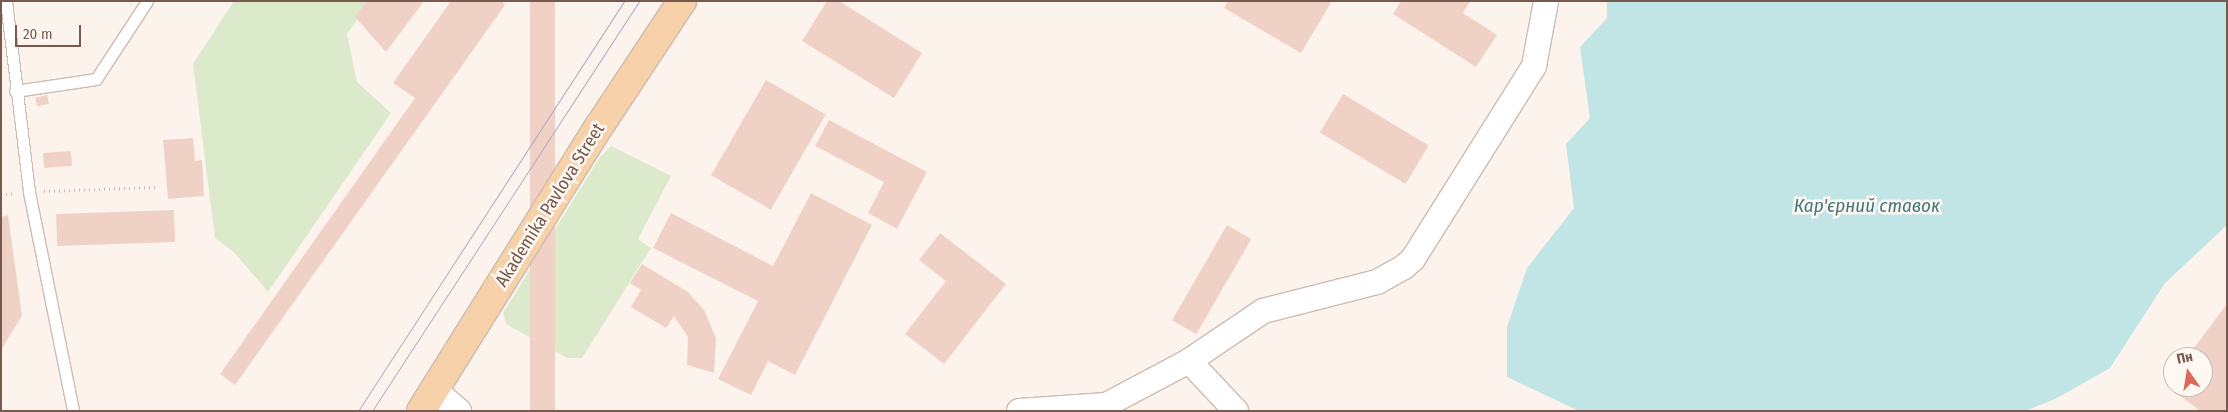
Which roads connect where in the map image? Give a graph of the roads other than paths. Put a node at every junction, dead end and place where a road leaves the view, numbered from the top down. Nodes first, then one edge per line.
1 (6, 1) edge
2 (146, 1) edge
3 (682, 1) edge
4 (1546, 1) edge
5 (7, 75) edge
6 (15, 90) junction
7 (1189, 361) junction
8 (428, 400) edge
9 (73, 411) edge
10 (459, 411) edge
11 (1019, 411) edge
12 (1236, 411) edge

1 - 5 lane
2 - 6 lane
3 - 8 main road, Akademika Pavlova Street
4 - 7 street
5 - 6 lane
6 - 9 lane
7 - 11 street
7 - 12 street
8 - 10 street

